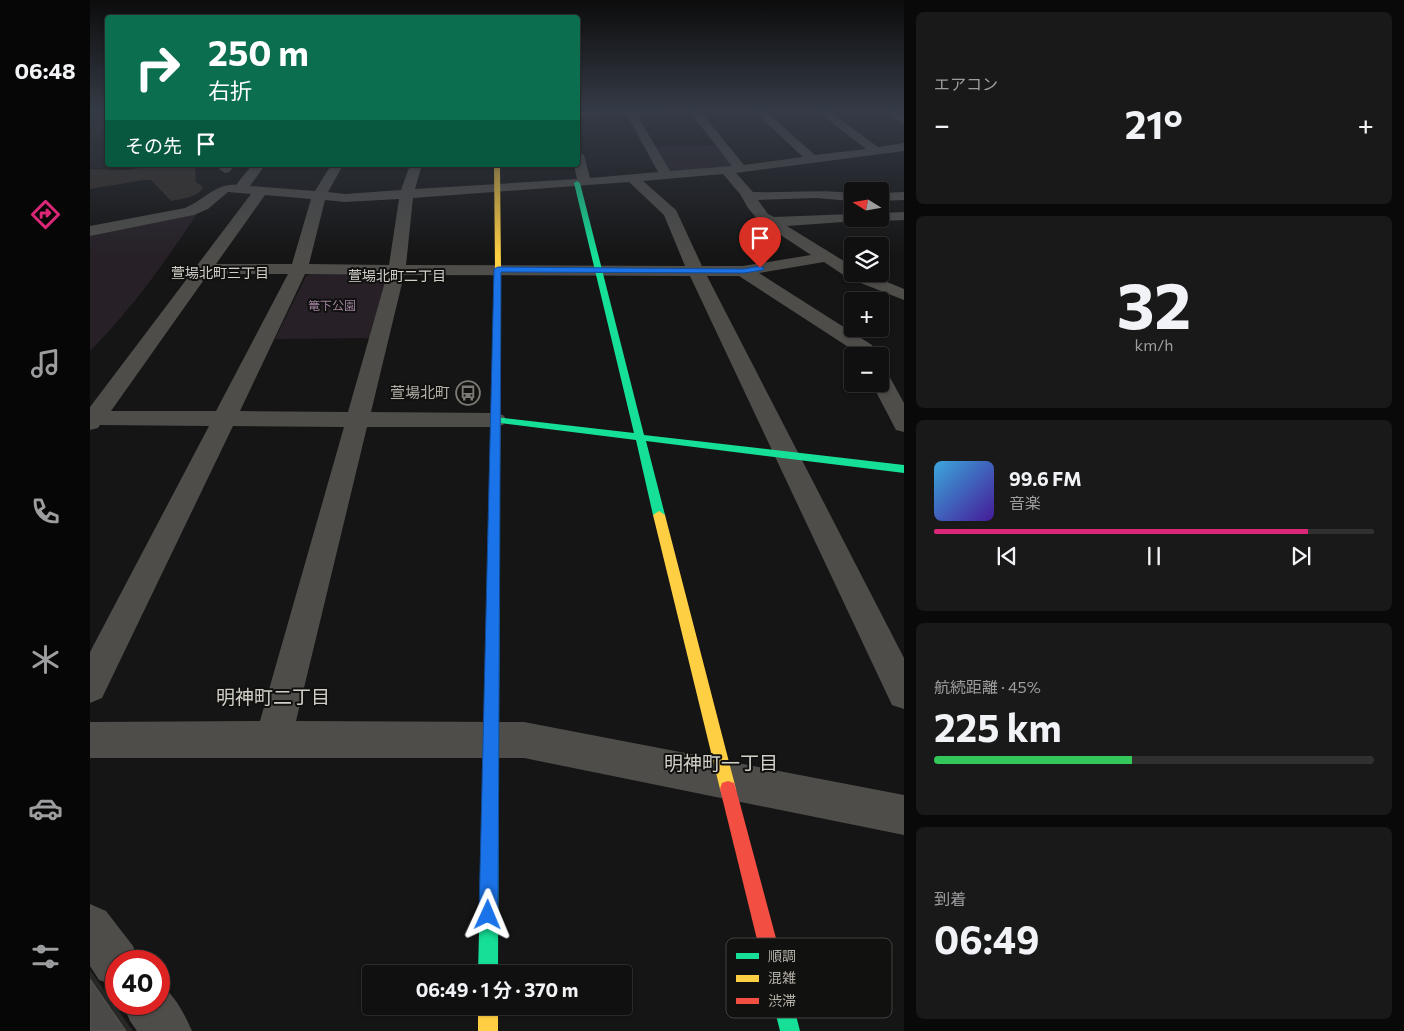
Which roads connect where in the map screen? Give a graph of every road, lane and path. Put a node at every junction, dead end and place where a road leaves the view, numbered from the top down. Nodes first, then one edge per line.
1 (657, 159) edge
2 (733, 159) edge
3 (804, 159) edge
4 (792, 161) junction
5 (257, 167) edge
6 (336, 167) edge
7 (415, 167) edge
8 (497, 167) edge
9 (579, 167) edge
10 (741, 169) junction
11 (726, 170) junction
12 (666, 175) junction
13 (632, 178) junction
14 (581, 183) junction
15 (497, 188) junction
16 (240, 189) junction
17 (260, 192) junction
18 (407, 194) junction
19 (816, 194) junction
20 (319, 196) junction
21 (749, 196) junction
22 (844, 196) edge
23 (889, 196) edge
24 (904, 196) edge
25 (904, 216) edge
26 (889, 217) edge
27 (844, 218) edge
28 (770, 222) junction
29 (90, 231) edge
30 (826, 257) junction
31 (844, 267) edge
32 (204, 269) junction
33 (397, 269) junction
34 (498, 269) junction
35 (299, 270) junction
36 (599, 271) junction
37 (696, 271) junction
38 (744, 271) junction
39 (874, 282) edge
40 (904, 295) edge
41 (862, 347) edge
42 (889, 391) edge
43 (898, 404) edge
44 (225, 419) junction
45 (358, 420) junction
46 (496, 420) junction
47 (92, 421) edge
48 (904, 425) edge
49 (639, 437) junction
50 (786, 455) junction
51 (904, 469) edge
52 (90, 687) edge
53 (904, 693) edge
54 (490, 738) junction
55 (90, 740) edge
56 (273, 740) junction
57 (725, 779) junction
58 (904, 815) edge
59 (90, 928) edge
60 (766, 938) edge
61 (106, 950) edge
62 (488, 965) edge
63 (155, 1015) edge
64 (488, 1015) edge
65 (787, 1018) edge
66 (167, 1031) edge
67 (488, 1031) edge
68 (790, 1031) edge

1 - 12 street
2 - 10 street
3 - 4 street
4 - 10 street
4 - 19 street
5 - 16 street
6 - 20 street
7 - 18 street
8 - 15 street
9 - 14 street
10 - 11 street
11 - 12 street
11 - 21 street
12 - 13 street
13 - 14 street
13 - 37 street
14 - 15 street
14 - 36 street
15 - 18 street
15 - 34 street
16 - 17 street
16 - 29 street
17 - 20 street
17 - 32 street
18 - 20 street
18 - 33 street
19 - 21 street
19 - 22 street
20 - 35 street
21 - 28 street
23 - 24 street
25 - 26 street
27 - 28 street
28 - 30 street
30 - 31 street
30 - 38 street
32 - 35 street
32 - 47 street
33 - 34 street
33 - 35 street
33 - 45 street
34 - 36 street
34 - 46 street
35 - 44 street
36 - 37 street
36 - 49 street
37 - 38 street
37 - 50 street
38 - 41 street
39 - 40 street
42 - 43 street
43 - 48 street
44 - 45 street
44 - 47 street
44 - 52 street
45 - 46 street
45 - 56 street
46 - 49 street
46 - 54 street
49 - 50 street
49 - 57 street
50 - 51 street
50 - 53 street
54 - 56 street
54 - 57 street
54 - 62 street
55 - 56 street
57 - 58 street
57 - 60 street
59 - 61 street
63 - 66 street
64 - 67 street
65 - 68 street

